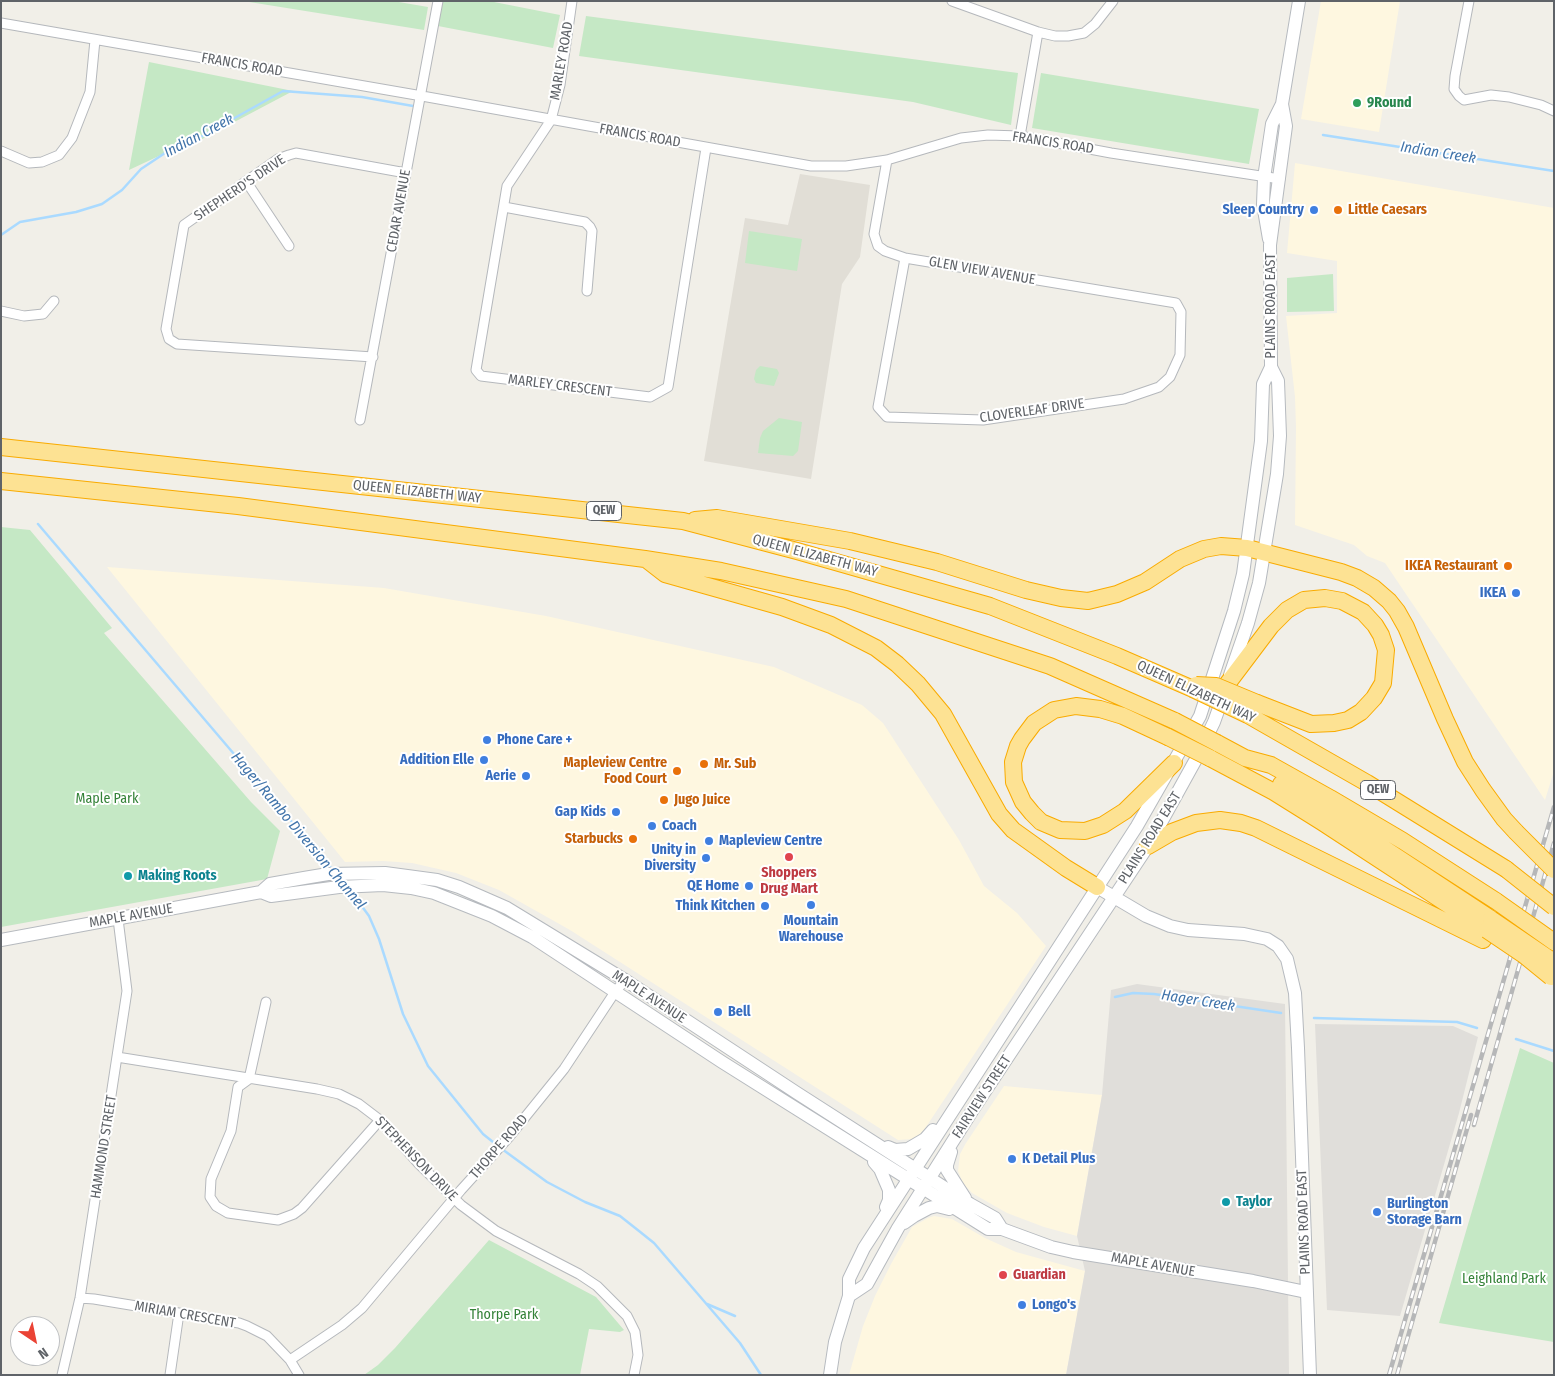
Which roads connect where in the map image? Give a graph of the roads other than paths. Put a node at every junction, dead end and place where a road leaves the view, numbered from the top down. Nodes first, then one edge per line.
1 (438, 1) edge
2 (572, 1) edge
3 (952, 1) edge
4 (1113, 1) edge
5 (1299, 1) edge
6 (1468, 1) edge
7 (1, 23) edge
8 (1038, 32) junction
9 (95, 40) junction
10 (422, 96) junction
11 (1282, 104) junction
12 (1554, 112) edge
13 (551, 120) junction
14 (1020, 136) junction
15 (706, 148) junction
16 (1, 152) edge
17 (887, 160) junction
18 (406, 173) junction
19 (1264, 178) junction
20 (1280, 179) junction
21 (246, 181) junction
22 (504, 207) junction
23 (1270, 245) junction
24 (289, 246) dead end
25 (905, 258) junction
26 (587, 291) dead end
27 (54, 301) dead end
28 (1176, 303) joint
29 (1, 311) edge
30 (373, 357) junction
31 (1271, 367) junction
32 (360, 420) dead end
33 (1, 447) edge
34 (1, 481) edge
35 (683, 521) junction
36 (1255, 550) junction
37 (646, 559) junction
38 (1228, 683) junction
39 (1252, 709) junction
40 (1214, 750) junction
41 (1245, 758) junction
42 (1174, 764) junction
43 (1148, 846) junction
44 (1506, 869) junction
45 (1554, 870) edge
46 (1097, 887) junction
47 (261, 892) junction
48 (1113, 896) junction
49 (1554, 896) edge
50 (1554, 907) edge
51 (118, 919) junction
52 (1487, 930) junction
53 (1, 940) edge
54 (1554, 942) edge
55 (1553, 973) edge
56 (625, 980) junction
57 (615, 992) junction
58 (266, 1002) dead end
59 (118, 1057) junction
60 (248, 1079) junction
61 (966, 1090) junction
62 (380, 1120) junction
63 (963, 1126) junction
64 (875, 1142) junction
65 (868, 1154) junction
66 (915, 1168) junction
67 (930, 1178) junction
68 (907, 1180) junction
69 (922, 1189) junction
70 (454, 1198) junction
71 (966, 1209) junction
72 (882, 1219) junction
73 (898, 1228) junction
74 (1306, 1292) junction
75 (849, 1296) junction
76 (80, 1298) junction
77 (179, 1314) junction
78 (290, 1360) junction
79 (62, 1375) edge
80 (170, 1375) edge
81 (299, 1375) edge
82 (634, 1375) edge
83 (830, 1375) edge
84 (1310, 1375) edge

1 - 10 street, CEDAR AVENUE
2 - 13 street, MARLEY ROAD
3 - 8 street
4 - 8 street
5 - 11 main road, PLAINS ROAD EAST
6 - 12 street
7 - 9 street, FRANCIS ROAD
8 - 14 street
9 - 10 street, FRANCIS ROAD
9 - 16 street
10 - 13 street, FRANCIS ROAD
10 - 18 street, CEDAR AVENUE
11 - 19 main road, PLAINS ROAD EAST
11 - 20 main road, PLAINS ROAD EAST
13 - 15 street, FRANCIS ROAD
13 - 22 street, MARLEY CRESCENT
14 - 17 street, FRANCIS ROAD
14 - 19 street, FRANCIS ROAD
15 - 17 street, FRANCIS ROAD
15 - 22 street, MARLEY CRESCENT
17 - 25 street, GLEN VIEW AVENUE
18 - 21 street, SHEPHERD'S DRIVE
18 - 30 street, CEDAR AVENUE
19 - 20 street, FRANCIS ROAD
19 - 23 main road, PLAINS ROAD EAST
20 - 23 main road, PLAINS ROAD EAST
21 - 24 street
21 - 30 street, SHEPHERD'S DRIVE
22 - 26 street
23 - 31 main road, PLAINS ROAD EAST
25 - 28 street, GLEN VIEW AVENUE
25 - 28 street, CLOVERLEAF DRIVE
27 - 29 street
30 - 32 street, CEDAR AVENUE
31 - 36 main road, PLAINS ROAD EAST
31 - 36 main road, PLAINS ROAD EAST
33 - 35 highway, QUEEN ELIZABETH WAY / QEW
34 - 37 highway, QEW
35 - 36 highway
35 - 39 highway, QUEEN ELIZABETH WAY / QEW, bridge
36 - 38 main road, PLAINS ROAD EAST
36 - 42 main road, PLAINS ROAD EAST
36 - 45 highway, bridge
37 - 40 highway, QEW, bridge
37 - 46 highway
38 - 39 highway
38 - 43 main road, PLAINS ROAD EAST
39 - 44 highway, QUEEN ELIZABETH WAY / QEW
40 - 41 highway, QEW
40 - 42 highway, bridge
40 - 52 highway
41 - 52 highway
41 - 54 highway, QEW, bridge
42 - 46 main road, PLAINS ROAD EAST
43 - 48 main road, PLAINS ROAD EAST
43 - 52 highway
44 - 49 highway, bridge
44 - 50 highway, QUEEN ELIZABETH WAY / QEW, bridge
46 - 48 main road
46 - 61 main road, FAIRVIEW STREET
47 - 51 main road, MAPLE AVENUE
47 - 56 main road, MAPLE AVENUE
47 - 57 main road, MAPLE AVENUE
48 - 63 main road, FAIRVIEW STREET
48 - 74 main road, PLAINS ROAD EAST
51 - 53 main road, MAPLE AVENUE
51 - 59 street, HAMMOND STREET
52 - 55 highway, bridge
52 - 55 highway, bridge
56 - 57 street, THORPE ROAD
56 - 64 main road, MAPLE AVENUE
57 - 65 main road, MAPLE AVENUE
57 - 70 street, THORPE ROAD
58 - 60 street
59 - 60 street, STEPHENSON DRIVE
59 - 76 street, HAMMOND STREET
60 - 62 street, STEPHENSON DRIVE
60 - 62 street
61 - 64 main road
61 - 66 main road, FAIRVIEW STREET
62 - 70 street, STEPHENSON DRIVE
63 - 67 main road, FAIRVIEW STREET
63 - 71 main road
64 - 66 main road, MAPLE AVENUE
65 - 68 main road, MAPLE AVENUE
65 - 72 main road
66 - 67 main road, MAPLE AVENUE
66 - 68 main road, FAIRVIEW STREET
67 - 69 main road, FAIRVIEW STREET
67 - 71 main road, MAPLE AVENUE
68 - 69 main road, MAPLE AVENUE
68 - 72 main road, FAIRVIEW STREET
69 - 71 main road, MAPLE AVENUE
69 - 73 main road, FAIRVIEW STREET
70 - 78 street, THORPE ROAD
70 - 82 street, STEPHENSON DRIVE
71 - 73 main road
71 - 74 main road, MAPLE AVENUE
72 - 75 main road, FAIRVIEW STREET
73 - 75 main road, FAIRVIEW STREET
74 - 84 main road, PLAINS ROAD EAST
75 - 83 main road, FAIRVIEW STREET
76 - 77 street, MIRIAM CRESCENT
76 - 79 street, HAMMOND STREET
77 - 78 street, MIRIAM CRESCENT
77 - 80 street
78 - 81 street, MIRIAM CRESCENT

